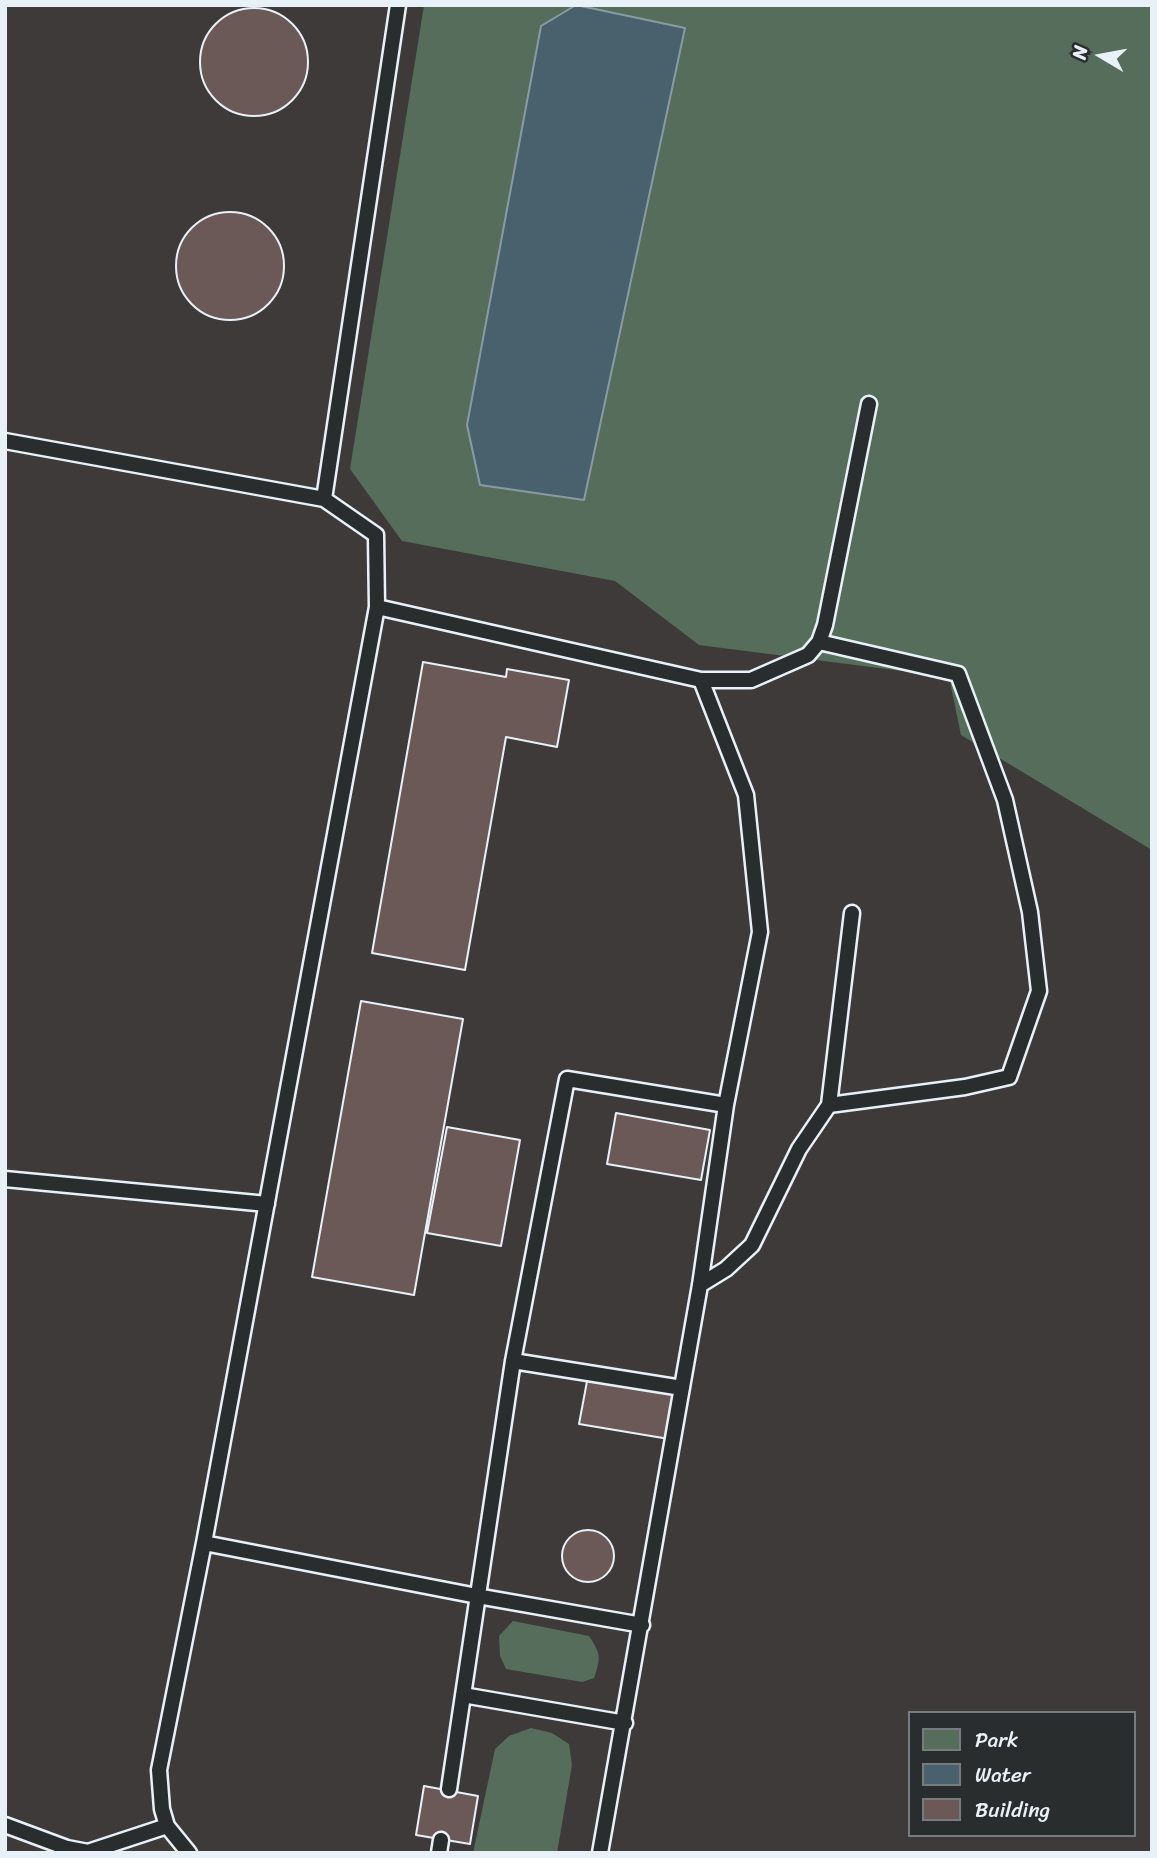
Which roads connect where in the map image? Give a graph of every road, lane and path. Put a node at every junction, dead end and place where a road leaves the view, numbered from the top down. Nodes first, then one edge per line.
1 (398, 5) edge
2 (869, 404) dead end
3 (5, 442) edge
4 (324, 499) junction
5 (377, 607) junction
6 (819, 642) junction
7 (701, 680) junction
8 (852, 914) dead end
9 (726, 1105) junction
10 (829, 1105) junction
11 (5, 1180) edge
12 (267, 1204) junction
13 (700, 1285) junction
14 (513, 1361) junction
15 (682, 1388) junction
16 (204, 1543) junction
17 (477, 1596) junction
18 (642, 1625) junction
19 (463, 1695) junction
20 (625, 1723) junction
21 (449, 1789) dead end
22 (5, 1825) edge
23 (167, 1826) junction
24 (189, 1853) edge
25 (600, 1853) edge

1 - 4 lane
2 - 6 lane
3 - 4 lane
4 - 5 lane
5 - 7 lane
5 - 12 lane
6 - 7 lane
6 - 10 lane
7 - 9 lane
8 - 10 lane
9 - 13 lane
9 - 14 lane
10 - 13 lane
11 - 12 lane
12 - 16 lane
13 - 15 lane
14 - 15 lane
14 - 17 lane
15 - 18 lane
16 - 17 lane
16 - 23 lane
17 - 18 lane
17 - 19 lane
18 - 20 lane
19 - 20 lane
19 - 21 lane
20 - 25 lane
22 - 23 lane
23 - 24 lane

